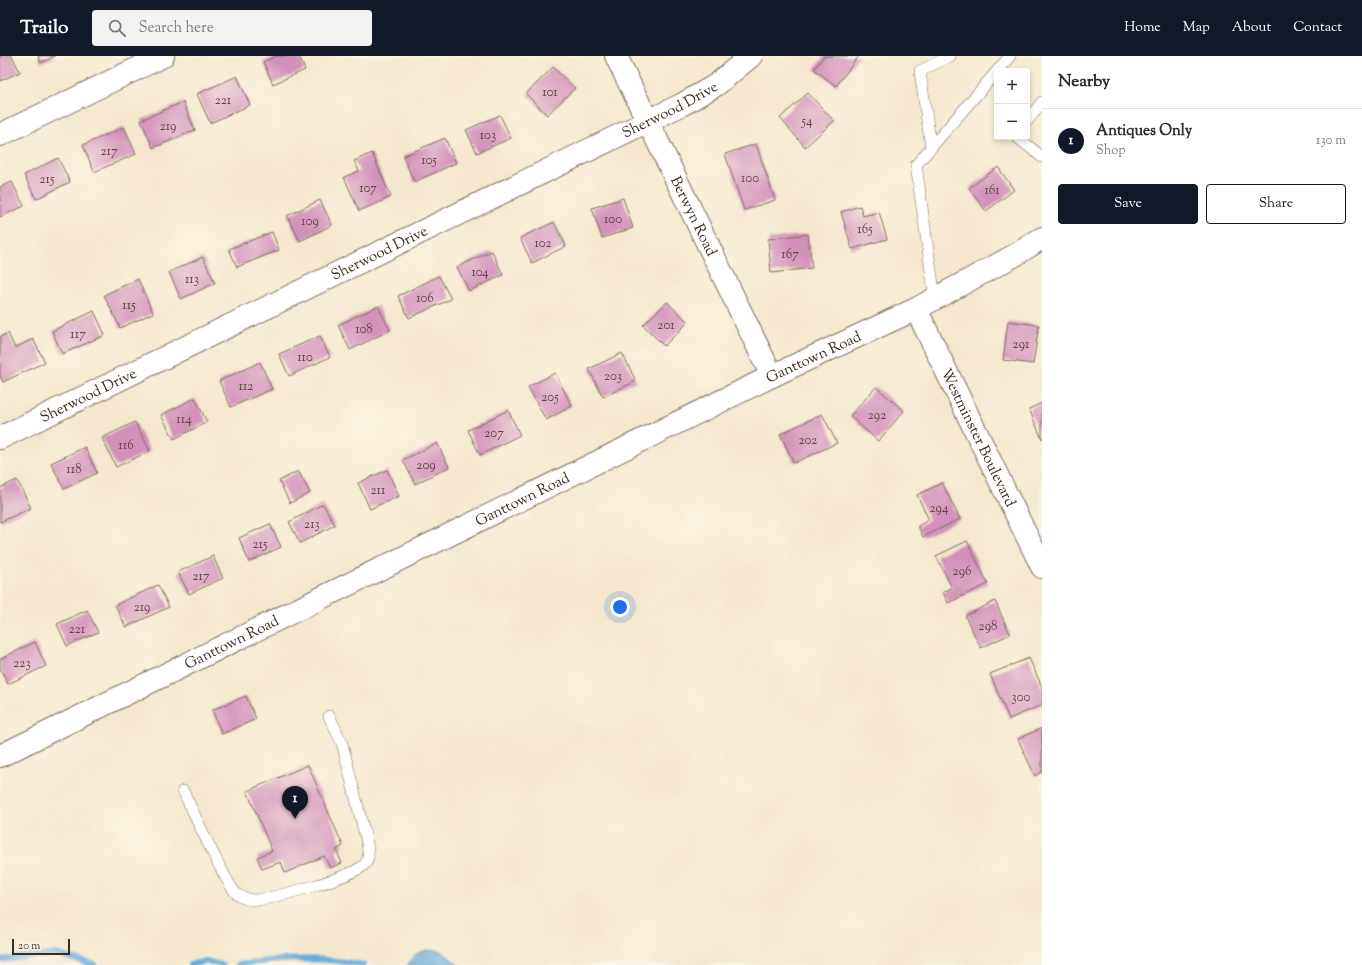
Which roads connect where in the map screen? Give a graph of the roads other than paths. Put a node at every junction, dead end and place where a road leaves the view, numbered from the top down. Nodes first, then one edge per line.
1 (163, 56) edge
2 (616, 56) edge
3 (751, 56) edge
4 (950, 56) edge
5 (1010, 56) edge
6 (1042, 102) edge
7 (1030, 117) edge
8 (647, 123) junction
9 (0, 135) edge
10 (1022, 140) edge
11 (931, 148) junction
12 (1042, 157) edge
13 (1042, 238) edge
14 (925, 304) junction
15 (772, 376) junction
16 (0, 438) edge
17 (1042, 567) edge
18 (329, 716) dead end
19 (0, 756) edge
20 (183, 791) dead end

1 - 9 street
2 - 8 street, Berwyn Road
3 - 8 street, Sherwood Drive
4 - 11 lane
5 - 11 lane
6 - 7 lane
8 - 15 street, Berwyn Road
8 - 16 street, Sherwood Drive
10 - 12 lane
11 - 14 lane
13 - 14 street, Ganttown Road
14 - 15 street, Ganttown Road
14 - 17 street, Westminster Boulevard
15 - 19 street, Ganttown Road
18 - 20 lane

